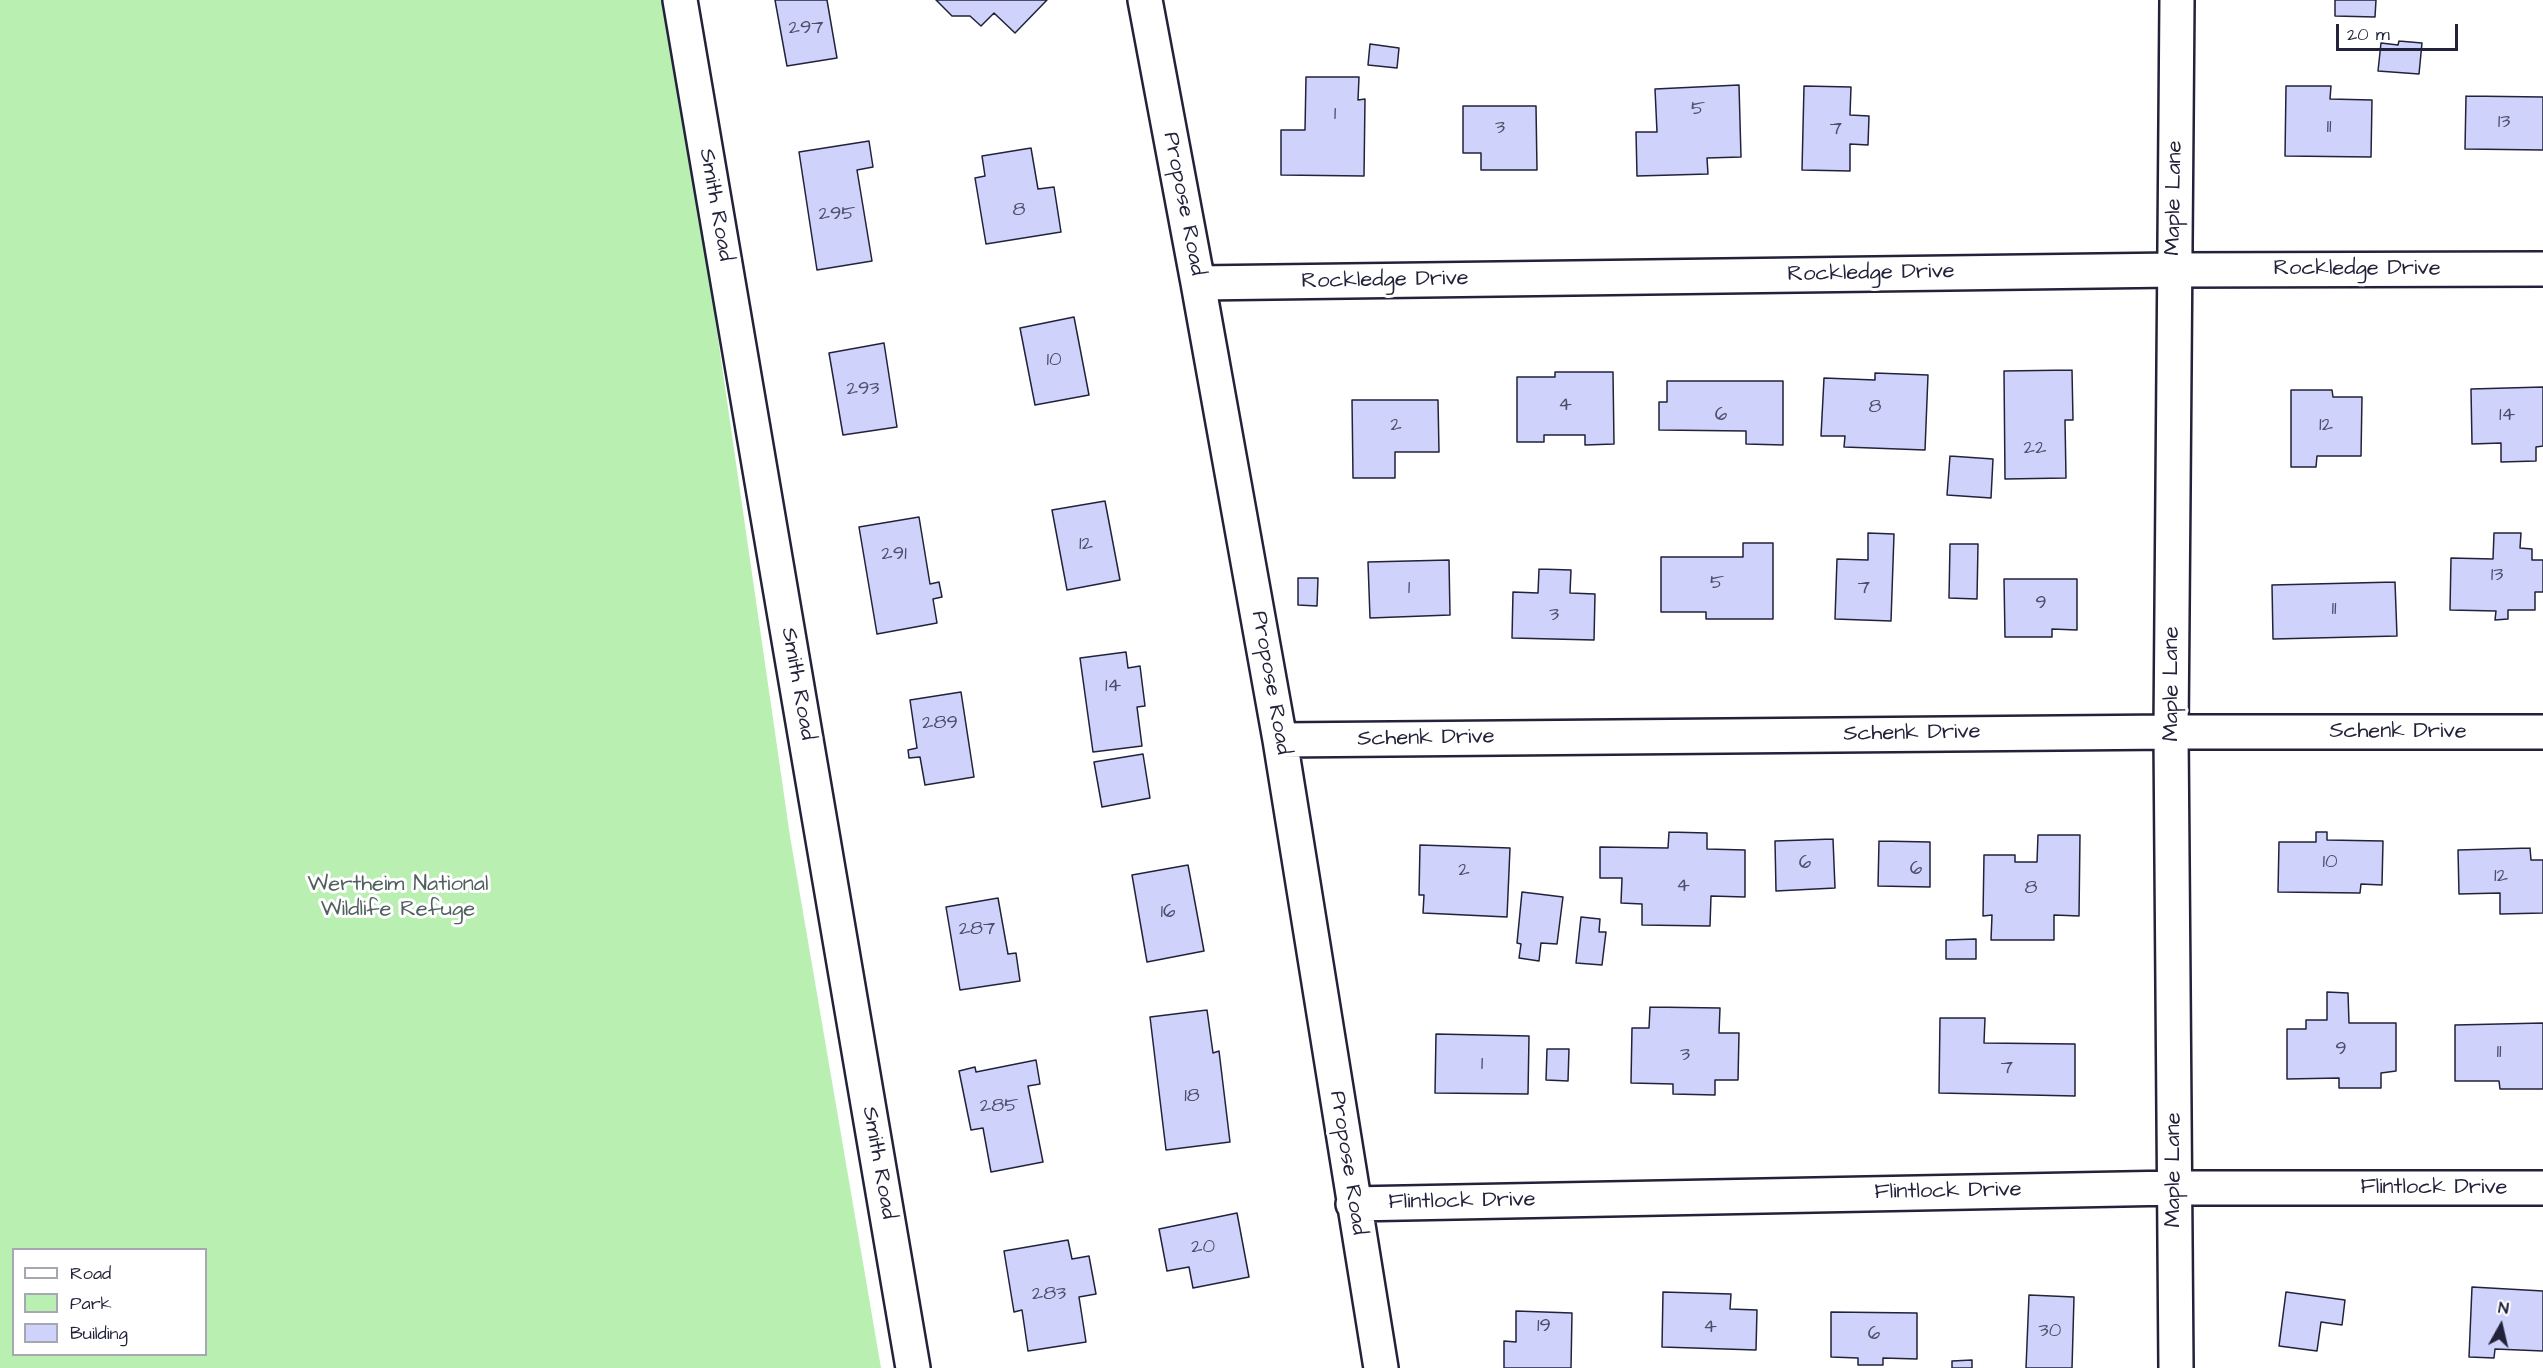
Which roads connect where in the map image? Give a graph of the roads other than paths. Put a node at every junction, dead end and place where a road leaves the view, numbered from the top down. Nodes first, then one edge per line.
1 (680, 0) edge
2 (1144, 0) edge
3 (2177, 0) edge
4 (2543, 269) edge
5 (2174, 270) junction
6 (1198, 283) junction
7 (2171, 732) junction
8 (2543, 732) edge
9 (1280, 740) junction
10 (2174, 1188) junction
11 (2543, 1188) edge
12 (1353, 1204) junction
13 (913, 1368) edge
14 (1381, 1368) edge
15 (2176, 1368) edge

1 - 13 street, Smith Road
2 - 6 street, Propose Road
3 - 5 street, Maple Lane
4 - 5 street, Rockledge Drive
5 - 6 street, Rockledge Drive
5 - 7 street, Maple Lane
6 - 9 street, Propose Road
7 - 8 street, Schenk Drive
7 - 9 street, Schenk Drive
7 - 10 street, Maple Lane
9 - 12 street, Propose Road
10 - 11 street, Flintlock Drive
10 - 12 street, Flintlock Drive
10 - 15 street, Maple Lane
12 - 14 street, Propose Road

